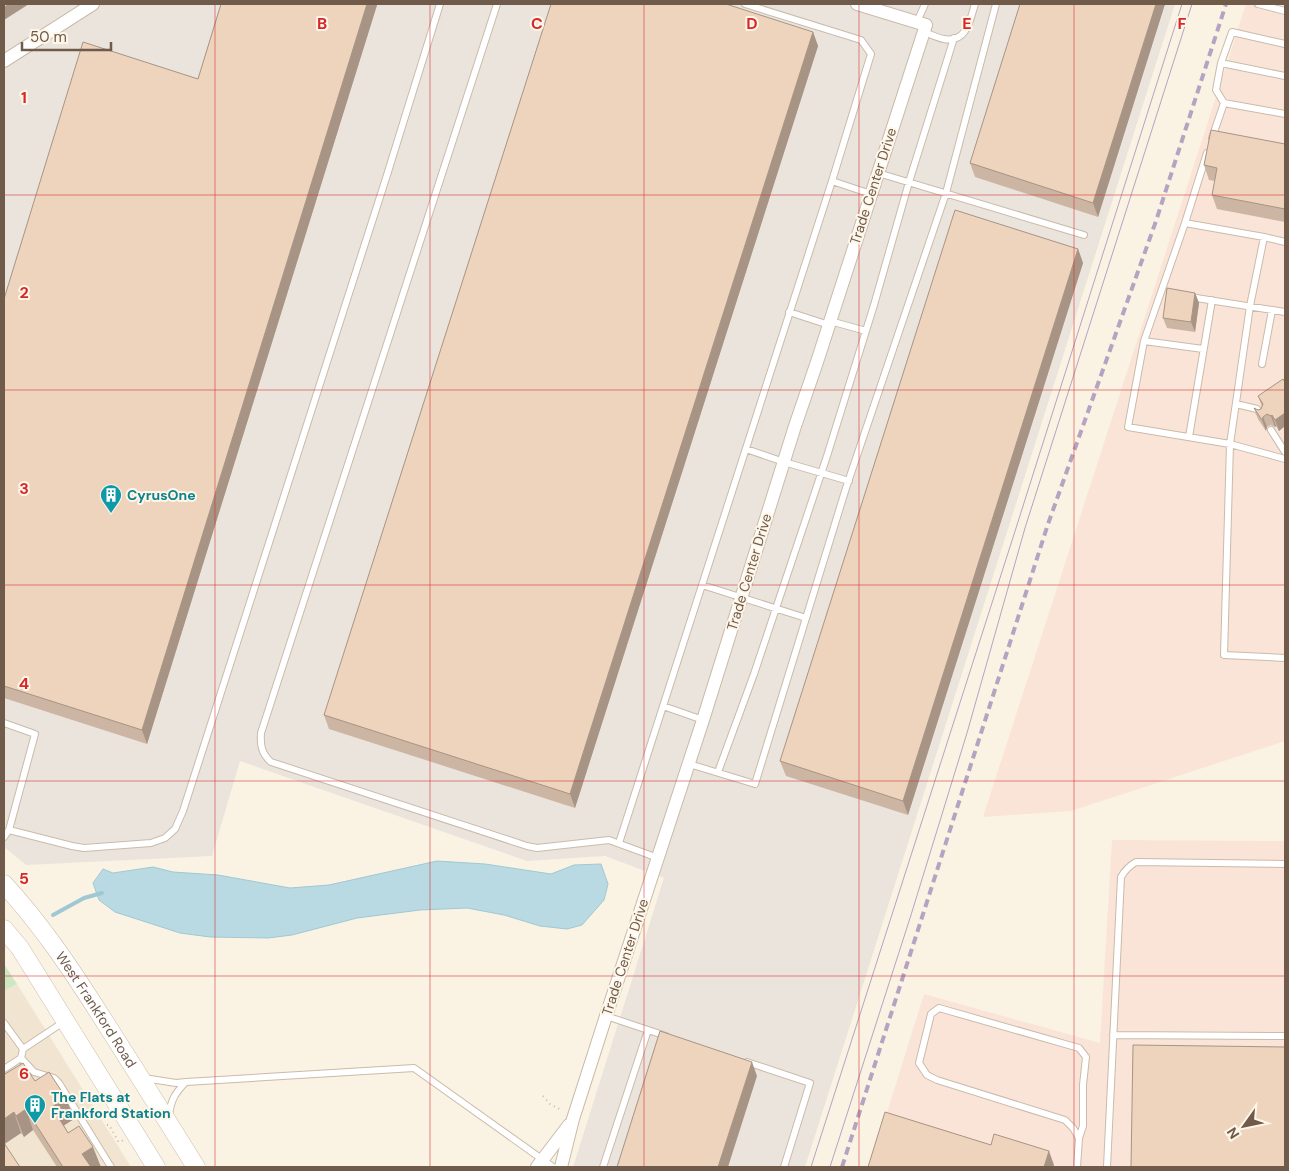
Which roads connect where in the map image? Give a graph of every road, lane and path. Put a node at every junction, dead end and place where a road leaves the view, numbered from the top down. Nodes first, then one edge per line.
1 (93, 4) edge
2 (440, 4) edge
3 (497, 4) edge
4 (745, 4) edge
5 (857, 4) edge
6 (925, 4) edge
7 (976, 4) edge
8 (996, 4) edge
9 (1258, 4) edge
10 (1285, 11) edge
11 (923, 26) junction
12 (954, 38) junction
13 (1285, 44) edge
14 (4, 61) edge
15 (1221, 64) junction
16 (1285, 76) edge
17 (1224, 102) junction
18 (1285, 114) edge
19 (1212, 138) junction
20 (1221, 140) edge
21 (878, 173) junction
22 (832, 181) junction
23 (909, 182) junction
24 (946, 193) junction
25 (871, 194) junction
26 (1185, 223) junction
27 (1084, 234) dead end
28 (1264, 237) junction
29 (1285, 242) edge
30 (1160, 292) junction
31 (1169, 293) edge
32 (1186, 296) edge
33 (1212, 300) junction
34 (1250, 306) junction
35 (1272, 310) junction
36 (790, 312) junction
37 (1285, 312) edge
38 (829, 323) junction
39 (866, 331) junction
40 (1144, 341) junction
41 (1204, 350) junction
42 (1262, 364) dead end
43 (1236, 404) junction
44 (1262, 416) edge
45 (1271, 430) dead end
46 (1189, 437) junction
47 (1230, 444) junction
48 (746, 449) junction
49 (1285, 452) edge
50 (1285, 460) edge
51 (784, 462) junction
52 (822, 472) junction
53 (849, 480) junction
54 (702, 585) junction
55 (742, 598) junction
56 (776, 608) junction
57 (806, 618) junction
58 (1285, 658) edge
59 (663, 706) junction
60 (703, 720) junction
61 (4, 723) edge
62 (689, 764) junction
63 (718, 772) junction
64 (8, 830) junction
65 (4, 837) edge
66 (619, 843) junction
67 (658, 858) junction
68 (1285, 864) edge
69 (4, 884) edge
70 (4, 929) edge
71 (606, 1016) junction
72 (66, 1021) junction
73 (4, 1023) edge
74 (648, 1030) junction
75 (1113, 1035) junction
76 (1285, 1036) edge
77 (675, 1039) edge
78 (23, 1049) junction
79 (21, 1058) junction
80 (738, 1060) edge
81 (4, 1069) edge
82 (140, 1077) junction
83 (186, 1082) junction
84 (542, 1096) dead end
85 (561, 1110) dead end
86 (573, 1119) junction
87 (168, 1121) junction
88 (107, 1125) dead end
89 (1079, 1138) junction
90 (123, 1140) dead end
91 (544, 1165) edge
92 (111, 1167) edge
93 (156, 1167) edge
94 (196, 1167) edge
95 (561, 1167) edge
96 (603, 1167) edge
97 (784, 1167) edge
98 (1077, 1167) edge
99 (1107, 1167) edge

1 - 14 street
2 - 64 lane
3 - 66 lane
4 - 22 lane
5 - 11 street
6 - 11 lane
7 - 12 lane
8 - 24 lane
9 - 10 lane
11 - 12 lane
11 - 21 street, Trade Center Drive
12 - 23 lane
13 - 15 lane
15 - 16 lane
15 - 17 lane
17 - 18 lane
17 - 19 lane
19 - 20 lane
19 - 26 lane
21 - 23 lane
21 - 25 street, Trade Center Drive
22 - 25 lane
22 - 36 lane
23 - 24 lane
23 - 39 lane
24 - 27 lane
24 - 53 lane
25 - 38 street, Trade Center Drive
26 - 28 lane
26 - 30 lane
28 - 29 lane
28 - 34 lane
30 - 31 lane
30 - 40 lane
32 - 33 lane
33 - 34 lane
33 - 41 lane
34 - 35 lane
34 - 43 lane
35 - 37 lane
35 - 42 lane
36 - 38 lane
36 - 48 lane
38 - 39 lane
38 - 51 street, Trade Center Drive
39 - 52 lane
40 - 41 lane
40 - 46 lane
41 - 46 lane
43 - 44 lane
43 - 47 lane
45 - 49 lane
46 - 47 lane
47 - 50 lane
47 - 58 lane
48 - 51 lane
48 - 54 lane
51 - 52 lane
51 - 55 street, Trade Center Drive
52 - 53 lane
52 - 56 lane
53 - 57 lane
54 - 55 lane
54 - 59 lane
55 - 56 lane
55 - 60 street, Trade Center Drive
56 - 57 lane
56 - 63 lane
57 - 63 lane
59 - 60 lane
59 - 66 lane
60 - 62 street, Trade Center Drive
61 - 64 lane
62 - 63 lane
62 - 67 street, Trade Center Drive
64 - 65 lane
66 - 67 lane
67 - 71 street, Trade Center Drive
68 - 75 lane
69 - 82 main road, West Frankford Road
70 - 72 main road
71 - 74 lane
71 - 86 street, Trade Center Drive
72 - 78 lane
72 - 93 main road
73 - 78 lane
74 - 77 lane
74 - 96 lane
75 - 76 lane
75 - 99 lane
78 - 79 lane
79 - 81 lane
79 - 92 lane
80 - 97 lane
82 - 83 lane
82 - 87 main road, West Frankford Road
83 - 87 lane
83 - 91 lane
84 - 85 path
86 - 91 street, Trade Center Drive
86 - 95 street, Trade Center Drive
87 - 94 main road, West Frankford Road
88 - 90 path
89 - 89 lane
89 - 98 lane

